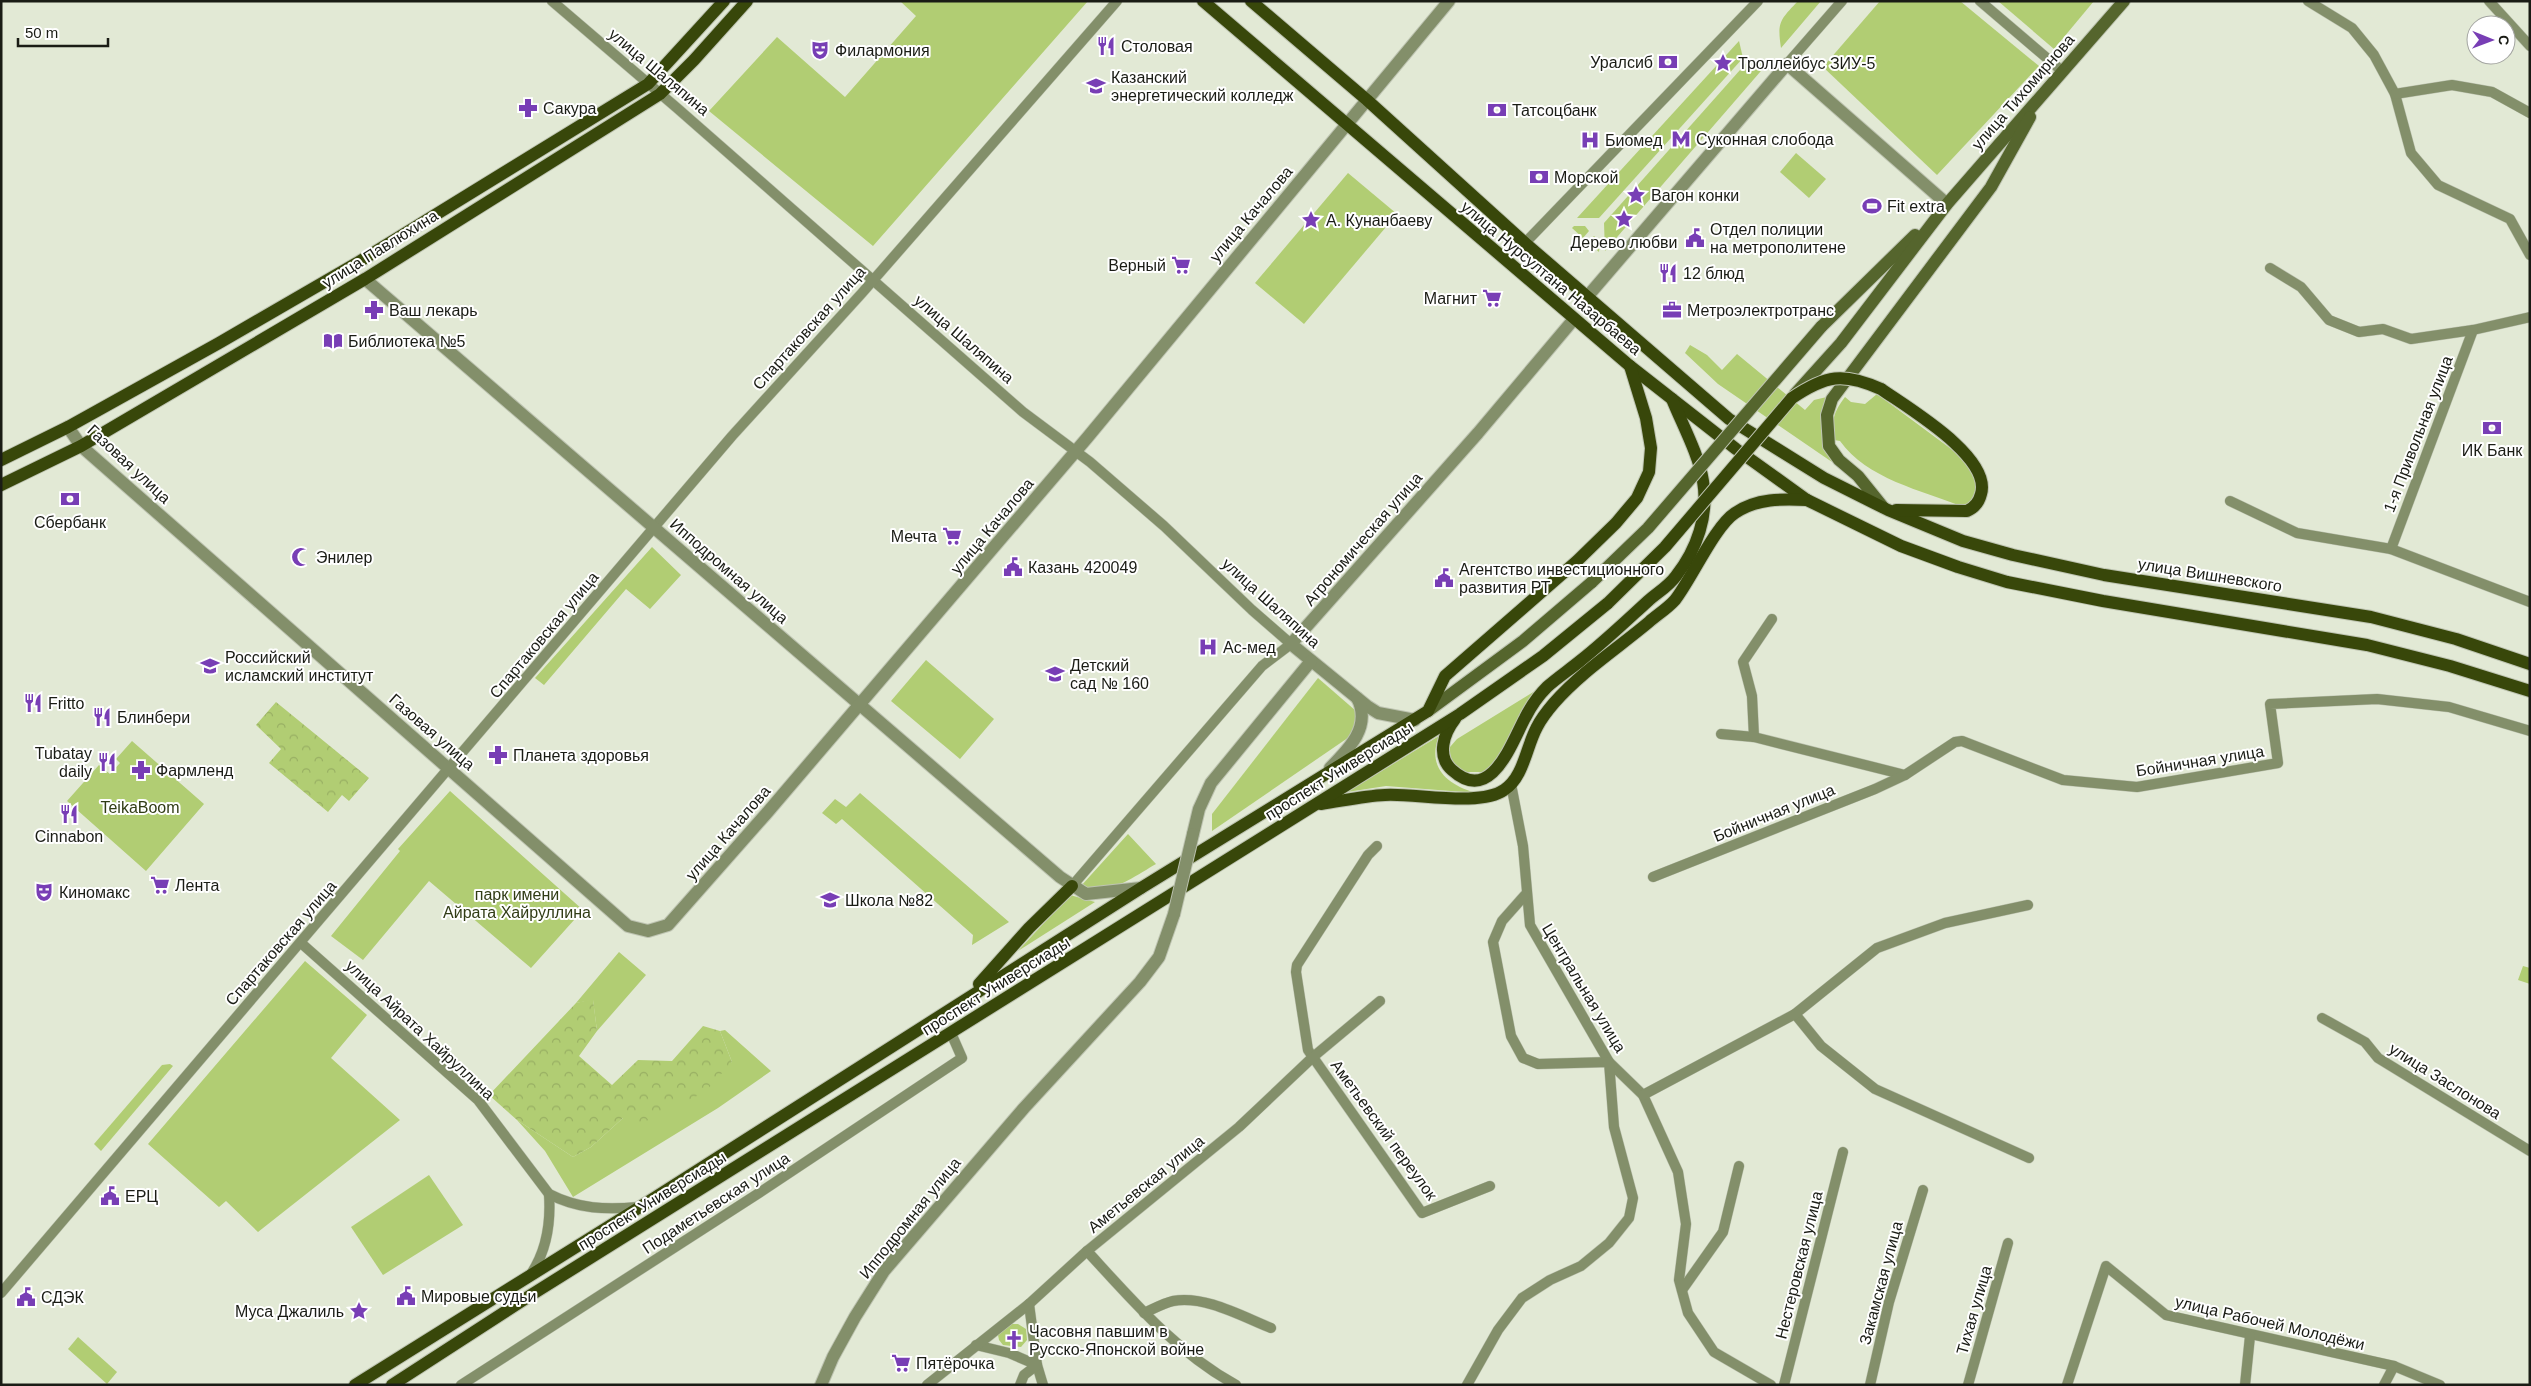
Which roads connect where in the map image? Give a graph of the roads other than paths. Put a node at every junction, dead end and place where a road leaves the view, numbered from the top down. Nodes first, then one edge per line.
1 (552, 1) edge
2 (724, 1) edge
3 (747, 1) edge
4 (1117, 1) edge
5 (1203, 1) edge
6 (1251, 1) edge
7 (1449, 1) edge
8 (1758, 1) edge
9 (1842, 1) edge
10 (1980, 1) edge
11 (2124, 1) edge
12 (2308, 1) edge
13 (2489, 1) edge
14 (2530, 46) edge
15 (1787, 64) junction
16 (2062, 71) junction
17 (648, 84) junction
18 (660, 94) junction
19 (2395, 94) junction
20 (2041, 96) junction
21 (1367, 100) junction
22 (2530, 113) edge
23 (1348, 125) junction
24 (1947, 204) junction
25 (1525, 243) junction
26 (2530, 254) edge
27 (2270, 268) dead end
28 (365, 279) junction
29 (873, 280) junction
30 (1587, 297) junction
31 (2530, 317) edge
32 (1574, 319) junction
33 (2473, 330) junction
34 (1630, 366) junction
35 (1792, 398) junction
36 (1672, 399) junction
37 (68, 427) junction
38 (81, 446) junction
39 (1075, 453) junction
40 (1, 460) edge
41 (1, 485) edge
42 (1807, 500) junction
43 (2230, 501) dead end
44 (1885, 508) junction
45 (655, 528) junction
46 (2391, 549) junction
47 (2530, 602) edge
48 (1772, 619) dead end
49 (1291, 644) junction
50 (1311, 661) junction
51 (2530, 664) edge
52 (2530, 691) edge
53 (1357, 698) junction
54 (860, 705) junction
55 (1428, 711) junction
56 (1460, 714) junction
57 (1415, 720) junction
58 (2530, 731) edge
59 (1721, 734) dead end
60 (1754, 737) junction
61 (450, 769) junction
62 (1325, 774) junction
63 (1905, 775) junction
64 (1511, 784) junction
65 (1315, 806) junction
66 (1378, 846) dead end
67 (1653, 877) dead end
68 (1072, 886) junction
69 (1140, 888) junction
70 (1525, 896) junction
71 (2028, 905) dead end
72 (648, 931) joint
73 (301, 943) junction
74 (968, 996) junction
75 (1380, 1001) dead end
76 (1795, 1014) junction
77 (2322, 1018) dead end
78 (952, 1033) junction
79 (1314, 1057) junction
80 (1610, 1062) junction
81 (1643, 1095) junction
82 (2530, 1151) edge
83 (1843, 1152) dead end
84 (2029, 1158) dead end
85 (1739, 1166) dead end
86 (1490, 1186) dead end
87 (1923, 1190) dead end
88 (549, 1194) junction
89 (640, 1207) junction
90 (2008, 1244) dead end
91 (1087, 1250) junction
92 (531, 1274) junction
93 (1682, 1290) junction
94 (1, 1293) edge
95 (1029, 1304) junction
96 (1144, 1313) junction
97 (1272, 1328) dead end
98 (2250, 1336) junction
99 (976, 1346) junction
100 (1037, 1365) junction
101 (2394, 1366) junction
102 (355, 1385) edge
103 (392, 1385) edge
104 (462, 1385) edge
105 (821, 1385) edge
106 (927, 1385) edge
107 (1020, 1385) edge
108 (1044, 1385) edge
109 (1236, 1385) edge
110 (1467, 1385) edge
111 (1771, 1385) edge
112 (1784, 1385) edge
113 (1870, 1385) edge
114 (1968, 1385) edge
115 (2067, 1385) edge
116 (2245, 1385) edge
117 (2384, 1385) edge
118 (2440, 1385) edge

1 - 17 street, улица Шаляпина
2 - 17 main road, улица Павлюхина
3 - 18 main road, улица Павлюхина
4 - 29 street, Спартаковская улица
5 - 23 main road, улица Нурсултана Назарбаева
6 - 21 main road, улица Нурсултана Назарбаева
7 - 21 street, улица Качалова
8 - 25 street
9 - 15 street
10 - 16 street
11 - 16 main road, улица Тихомирнова
12 - 19 street
13 - 14 street
15 - 24 street
15 - 30 street
16 - 20 main road, улица Тихомирнова
17 - 18 street, улица Шаляпина
17 - 37 main road, улица Павлюхина
18 - 28 main road, улица Павлюхина
18 - 29 street, улица Шаляпина
19 - 22 street
19 - 26 street
20 - 24 main road, улица Тихомирнова
20 - 44 main road
21 - 23 street, улица Качалова
21 - 25 main road, улица Нурсултана Назарбаева
23 - 32 main road, улица Нурсултана Назарбаева
23 - 39 street, улица Качалова
24 - 35 main road, bridge
24 - 55 main road, bridge
25 - 30 main road, улица Нурсултана Назарбаева
27 - 33 street
28 - 38 main road, улица Павлюхина
28 - 45 street, Ипподромная улица
29 - 39 street, улица Шаляпина
29 - 45 street, Спартаковская улица
30 - 44 main road, улица Нурсултана Назарбаева
31 - 33 street
32 - 34 main road, улица Нурсултана Назарбаева
32 - 49 street, Агрономическая улица
33 - 46 street, 1-я Привольная улица
34 - 36 main road, улица Нурсултана Назарбаева
34 - 55 main road
35 - 44 main road, проспект Универсиады, bridge
35 - 56 main road, проспект Универсиады, bridge
36 - 42 main road, улица Нурсултана Назарбаева
36 - 56 main road
37 - 38 street, Газовая улица
37 - 40 main road, улица Павлюхина
38 - 41 main road, улица Павлюхина
38 - 61 street, Газовая улица
39 - 49 street, улица Шаляпина
39 - 54 street, улица Качалова
42 - 52 main road, улица Нурсултана Назарбаева
42 - 64 main road
43 - 46 street
44 - 51 main road, улица Вишневского
45 - 54 street, Ипподромная улица
45 - 61 street, Спартаковская улица
46 - 47 street
48 - 60 street
49 - 50 street, улица Шаляпина
49 - 68 street, Агрономическая улица
50 - 53 street, улица Шаляпина
50 - 105 street, Ипподромная улица, bridge
53 - 57 street, улица Шаляпина
53 - 62 street
54 - 68 street, Ипподромная улица
54 - 72 street, улица Качалова
55 - 57 main road, проспект Универсиады
56 - 65 main road, проспект Универсиады
57 - 62 main road, проспект Универсиады
58 - 63 street, Бойничная улица
59 - 60 street, Бойничная улица
60 - 63 street, Бойничная улица
61 - 72 street, Газовая улица
61 - 73 street, Спартаковская улица
62 - 69 main road, проспект Универсиады
63 - 67 street, Бойничная улица
64 - 65 main road
64 - 70 street, Центральная улица
65 - 78 main road, проспект Универсиады
66 - 79 street
68 - 69 street
68 - 74 main road
69 - 74 main road, проспект Универсиады
70 - 80 street, Центральная улица
70 - 80 street
71 - 76 street
73 - 88 street, улица Айрата Хайруллина
73 - 94 street, Спартаковская улица
74 - 89 main road, проспект Универсиады
75 - 79 street, Аметьевская улица
76 - 81 street
76 - 84 street
77 - 82 street, улица Заслонова
78 - 103 main road, проспект Универсиады
78 - 104 street, Подаметьевская улица
79 - 86 street, Аметьевский переулок
79 - 91 street, Аметьевская улица
80 - 81 street, Центральная улица
80 - 110 street
81 - 93 street, Центральная улица
83 - 112 street, Нестеровская улица
85 - 93 street
87 - 113 street, Закамская улица
88 - 89 street
88 - 92 street
89 - 92 main road, проспект Универсиады
90 - 114 street, Тихая улица
91 - 95 street, Аметьевская улица
91 - 96 street
92 - 102 main road, проспект Универсиады
93 - 111 street, Центральная улица
95 - 99 street, Аметьевская улица
95 - 100 street
96 - 97 street
96 - 109 street
98 - 101 street, улица Рабочей Молодёжи
98 - 115 street, улица Рабочей Молодёжи
98 - 116 street
99 - 100 street
99 - 106 street, Аметьевская улица
100 - 107 street
100 - 108 street
101 - 117 street
101 - 118 street, улица Рабочей Молодёжи

